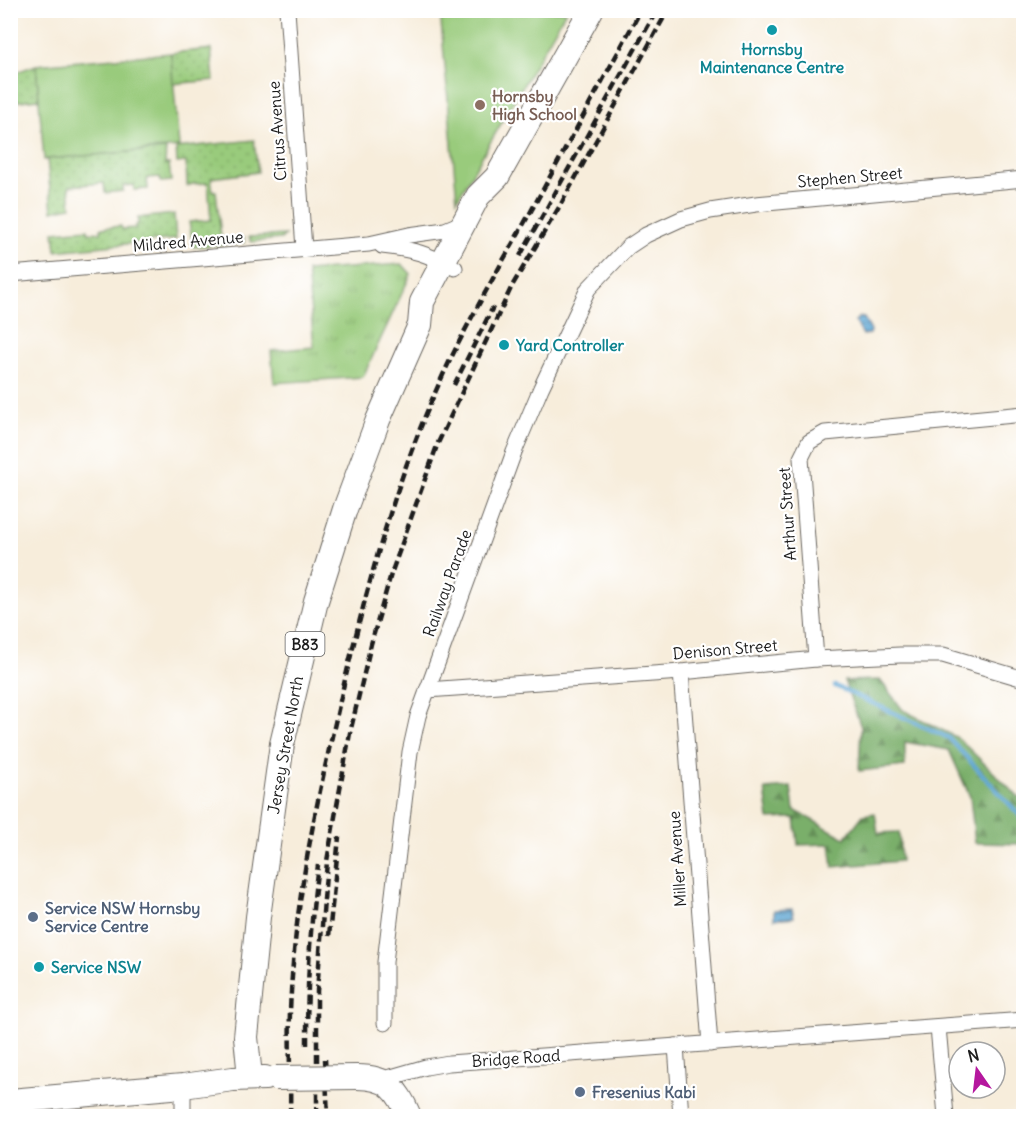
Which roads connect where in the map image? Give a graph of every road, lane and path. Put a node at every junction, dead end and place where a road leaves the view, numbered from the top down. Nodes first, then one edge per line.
1 (287, 10) edge
2 (591, 10) edge
3 (497, 177) junction
4 (1023, 179) edge
5 (681, 219) joint
6 (464, 222) junction
7 (369, 244) junction
8 (304, 249) junction
9 (449, 265) junction
10 (10, 274) edge
11 (1023, 414) edge
12 (816, 659) junction
13 (681, 672) junction
14 (1023, 679) edge
15 (427, 690) junction
16 (1023, 1020) edge
17 (385, 1023) dead end
18 (939, 1027) junction
19 (710, 1044) junction
20 (676, 1046) junction
21 (250, 1077) junction
22 (381, 1080) junction
23 (183, 1086) junction
24 (10, 1101) edge
25 (183, 1116) edge
26 (410, 1116) edge
27 (681, 1116) edge
28 (946, 1116) edge

1 - 8 street, Citrus Avenue
2 - 3 main road, Jersey Street North / B83
3 - 6 main road, Jersey Street North / B83
3 - 9 main road, Jersey Street North / B83
4 - 5 street, Stephen Street
5 - 15 street, Railway Parade
6 - 7 street, Mildred Avenue
6 - 9 main road, Jersey Street North / B83
7 - 8 street, Mildred Avenue
7 - 9 street, Mildred Avenue
8 - 10 street, Mildred Avenue
9 - 21 main road, Jersey Street North / B83
11 - 12 street, Arthur Street
12 - 13 street, Denison Street
12 - 14 street, Denison Street
13 - 15 street, Denison Street
13 - 19 street, Miller Avenue
15 - 17 street, Railway Parade
16 - 18 street, Bridge Road
18 - 19 street, Bridge Road
18 - 28 street
19 - 20 street, Bridge Road
20 - 22 street, Bridge Road
20 - 27 street
21 - 22 main road, Bridge Road, bridge
21 - 23 main road, Bridge Road
22 - 26 main road
23 - 24 main road, Bridge Road
23 - 25 street

